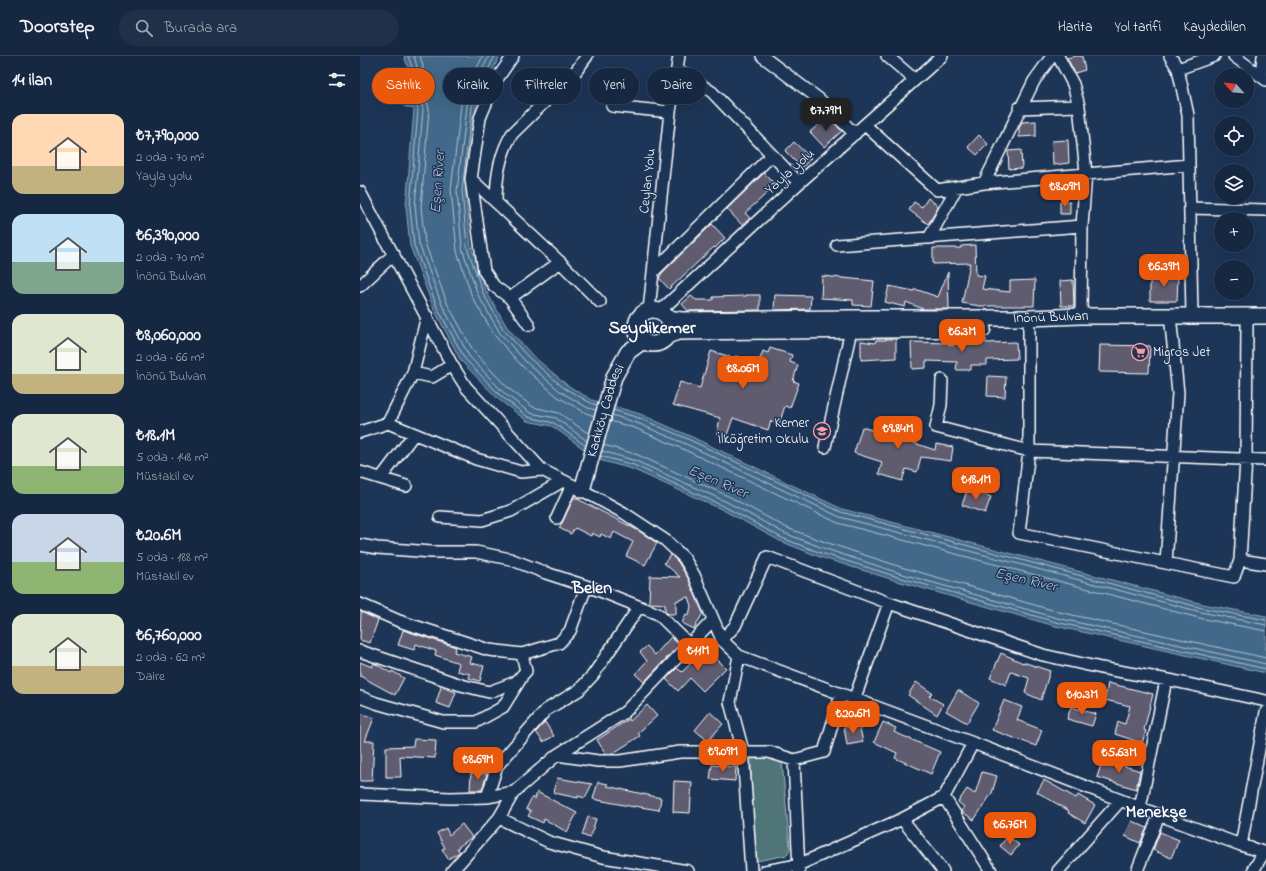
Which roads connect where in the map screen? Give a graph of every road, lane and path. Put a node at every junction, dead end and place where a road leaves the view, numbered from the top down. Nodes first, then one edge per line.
1 (513, 56) edge
2 (587, 56) edge
3 (679, 56) edge
4 (762, 56) edge
5 (887, 56) edge
6 (942, 56) edge
7 (1052, 56) edge
8 (1058, 56) edge
9 (1170, 56) edge
10 (1214, 56) edge
11 (1234, 56) edge
12 (1263, 56) edge
13 (677, 68) edge
14 (1178, 69) junction
15 (1264, 78) edge
16 (914, 80) junction
17 (706, 88) edge
18 (671, 104) edge
19 (612, 106) dead end
20 (1079, 106) junction
21 (1019, 108) junction
22 (670, 112) junction
23 (865, 125) junction
24 (855, 134) junction
25 (772, 155) junction
26 (1189, 165) junction
27 (1086, 173) junction
28 (470, 179) junction
29 (984, 182) junction
30 (799, 183) junction
31 (957, 187) junction
32 (360, 192) edge
33 (496, 202) junction
34 (1190, 208) junction
35 (1266, 210) edge
36 (1082, 226) junction
37 (929, 238) junction
38 (837, 245) dead end
39 (394, 254) junction
40 (560, 262) junction
41 (654, 271) junction
42 (360, 286) edge
43 (510, 298) junction
44 (600, 302) dead end
45 (659, 313) junction
46 (427, 316) junction
47 (1081, 316) junction
48 (1266, 316) edge
49 (1192, 320) junction
50 (1029, 323) junction
51 (851, 324) junction
52 (528, 325) dead end
53 (1171, 325) junction
54 (1247, 325) junction
55 (1266, 326) edge
56 (669, 335) junction
57 (643, 341) junction
58 (452, 365) junction
59 (413, 373) junction
60 (942, 380) dead end
61 (388, 423) junction
62 (360, 432) edge
63 (414, 434) junction
64 (825, 447) dead end
65 (1029, 451) junction
66 (1173, 457) junction
67 (1246, 459) junction
68 (1266, 460) edge
69 (542, 470) junction
70 (360, 472) edge
71 (381, 478) junction
72 (572, 485) junction
73 (406, 486) dead end
74 (440, 517) dead end
75 (557, 518) dead end
76 (360, 545) edge
77 (1240, 560) junction
78 (1166, 563) junction
79 (1266, 564) edge
80 (586, 586) junction
81 (889, 603) junction
82 (360, 604) edge
83 (639, 607) junction
84 (713, 620) junction
85 (722, 640) junction
86 (690, 644) junction
87 (360, 651) edge
88 (522, 654) junction
89 (739, 656) junction
90 (526, 671) junction
91 (1166, 680) junction
92 (841, 695) junction
93 (360, 696) edge
94 (854, 700) junction
95 (1266, 701) edge
96 (1266, 712) edge
97 (973, 743) junction
98 (743, 751) junction
99 (557, 755) junction
100 (794, 760) junction
101 (514, 792) junction
102 (360, 794) edge
103 (487, 796) junction
104 (944, 797) junction
105 (1120, 801) junction
106 (1140, 808) junction
107 (1159, 815) junction
108 (499, 818) junction
109 (902, 819) junction
110 (1240, 845) junction
111 (1265, 853) edge
112 (798, 868) edge
113 (452, 871) edge
114 (688, 871) edge
115 (751, 871) edge
116 (765, 871) edge
117 (943, 871) edge
118 (991, 871) edge
119 (1058, 871) edge
120 (1137, 871) edge
121 (1253, 871) edge

1 - 28 street
2 - 33 street
3 - 13 street, Ceylan Yolu
4 - 24 street
5 - 16 street
6 - 16 street, Yayla yolu
7 - 21 street
8 - 20 street
9 - 14 street
10 - 14 street
11 - 15 street
12 - 15 street
14 - 26 street
16 - 23 street, Yayla yolu
17 - 25 street
18 - 22 street, Ceylan Yolu
19 - 22 street
20 - 21 street
20 - 27 street
21 - 29 street
22 - 41 street, Ceylan Yolu
23 - 24 street, Yayla yolu
23 - 31 street
24 - 30 street, Yayla yolu
25 - 30 street
25 - 41 street
26 - 27 street
26 - 34 street
27 - 29 street
27 - 36 street
28 - 33 street
28 - 43 street
29 - 31 street
30 - 45 street, Yayla yolu
31 - 37 street
32 - 39 street
33 - 40 street
34 - 35 street
34 - 49 street
36 - 37 street
36 - 47 street
37 - 38 street
39 - 42 street
39 - 46 street
40 - 43 street
40 - 44 street
41 - 45 street, Ceylan Yolu
43 - 52 street
45 - 51 main road, İnönü Bulvarı
45 - 56 main road
45 - 57 main road
46 - 58 street
46 - 59 street
47 - 49 main road, İnönü Bulvarı
47 - 50 main road, İnönü Bulvarı
48 - 49 main road, İnönü Bulvarı
49 - 53 main road, İnönü Bulvarı
49 - 54 main road, İnönü Bulvarı
50 - 51 main road, İnönü Bulvarı
50 - 53 main road, İnönü Bulvarı
50 - 65 street
51 - 56 main road, İnönü Bulvarı
51 - 64 street
53 - 66 street
54 - 55 main road, İnönü Bulvarı
54 - 67 street
56 - 57 main road
57 - 72 main road, Kadıköy Caddesi
58 - 59 street
58 - 69 street
59 - 61 street
60 - 65 street
61 - 62 street
61 - 63 street
63 - 69 street
63 - 71 street
65 - 66 street
65 - 78 street
66 - 67 street
66 - 78 street
67 - 68 street
67 - 77 street
69 - 72 street
70 - 71 street
71 - 73 street
72 - 74 street
72 - 75 street
72 - 84 street
76 - 80 street
77 - 78 street
77 - 79 street
80 - 83 street
80 - 88 street
81 - 85 street
81 - 91 street
81 - 94 street
82 - 88 street
83 - 86 street
83 - 103 street
84 - 85 street
84 - 86 street
85 - 89 street
86 - 99 street
87 - 90 street
88 - 90 street
89 - 92 street
89 - 98 street
90 - 93 street
91 - 95 street
91 - 106 street
92 - 94 street
92 - 100 street
94 - 97 street
96 - 110 street
97 - 104 street
97 - 105 street
98 - 99 street
98 - 100 street
98 - 115 street
99 - 101 street
100 - 112 street
101 - 103 street
101 - 108 street
102 - 103 street
104 - 109 street
104 - 118 street
105 - 106 street
105 - 119 street
106 - 107 street
107 - 110 street
107 - 120 street
108 - 113 street
108 - 114 street
109 - 112 street
109 - 117 street
110 - 111 street
111 - 121 street
112 - 116 street

